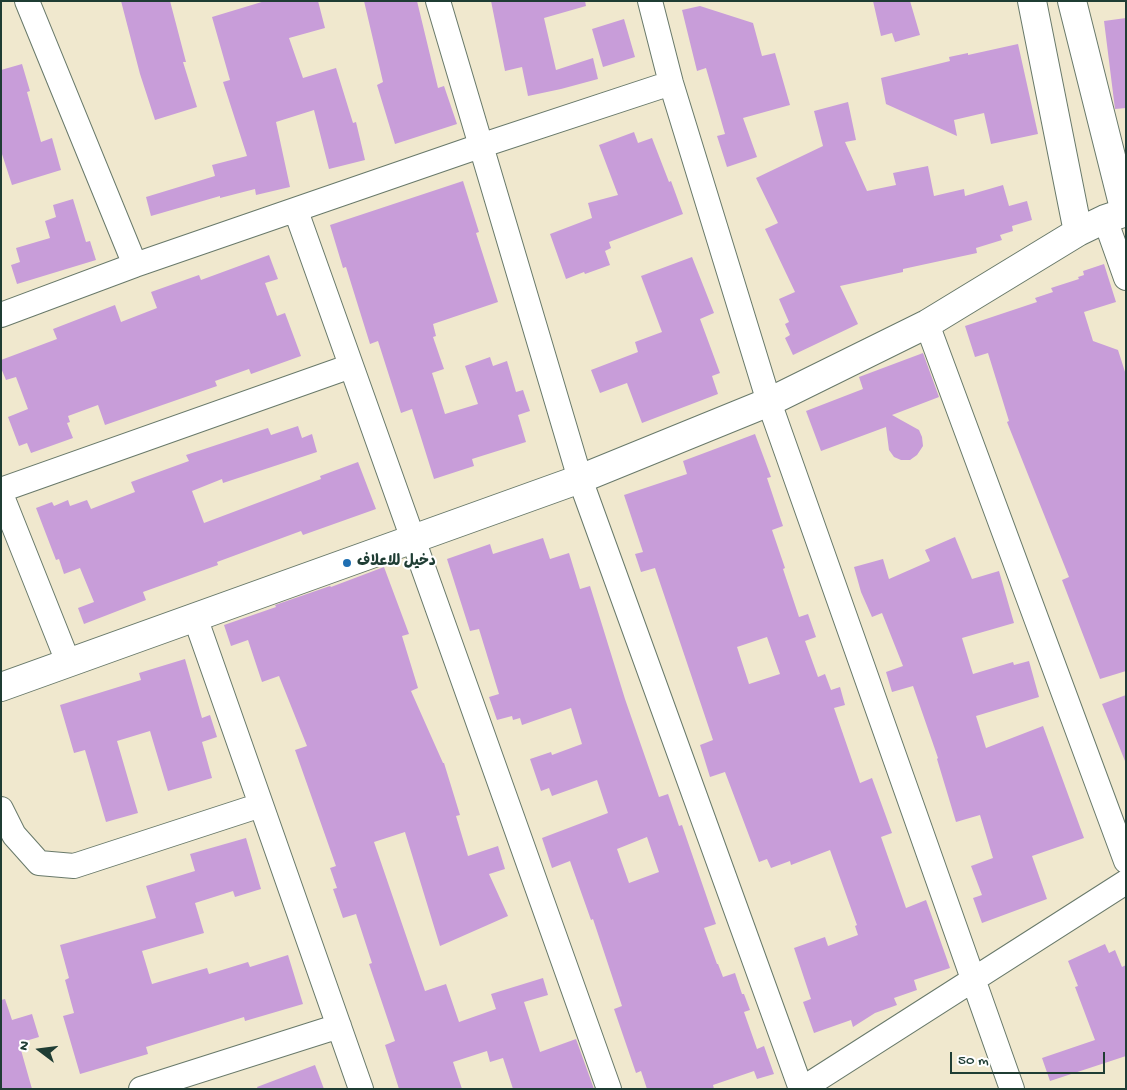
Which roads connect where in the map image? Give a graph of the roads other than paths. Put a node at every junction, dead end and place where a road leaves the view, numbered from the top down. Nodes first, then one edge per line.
1 (27, 1) edge
2 (438, 1) edge
3 (650, 1) edge
4 (1032, 1) edge
5 (1072, 1) edge
6 (671, 83) junction
7 (480, 146) junction
8 (296, 211) junction
9 (1118, 215) edge
10 (1078, 232) junction
11 (135, 265) junction
12 (1126, 278) edge
13 (1, 315) edge
14 (927, 324) junction
15 (352, 366) junction
16 (769, 402) junction
17 (580, 479) junction
18 (1, 492) edge
19 (414, 539) junction
20 (195, 617) junction
21 (68, 662) junction
22 (1, 687) edge
23 (261, 805) junction
24 (1, 809) edge
25 (1126, 860) edge
26 (1126, 882) edge
27 (974, 980) junction
28 (339, 1026) junction
29 (141, 1089) edge
30 (361, 1089) edge
31 (609, 1089) edge
32 (801, 1089) edge
33 (1012, 1089) edge

1 - 11 street
2 - 7 street
3 - 6 street
4 - 10 street
5 - 9 street
6 - 7 street
6 - 16 street
7 - 8 street
7 - 17 street
8 - 11 street
8 - 15 street
9 - 10 street
9 - 12 street
10 - 14 street
11 - 13 street
14 - 16 street
14 - 25 street
15 - 18 street
15 - 19 street
16 - 17 street
16 - 27 street
17 - 19 street
17 - 32 street
18 - 21 street
19 - 20 street
19 - 31 street
20 - 21 street
20 - 23 street
21 - 22 street
23 - 24 street
23 - 28 street
26 - 27 street
27 - 32 street
27 - 33 street
28 - 29 street
28 - 30 street

